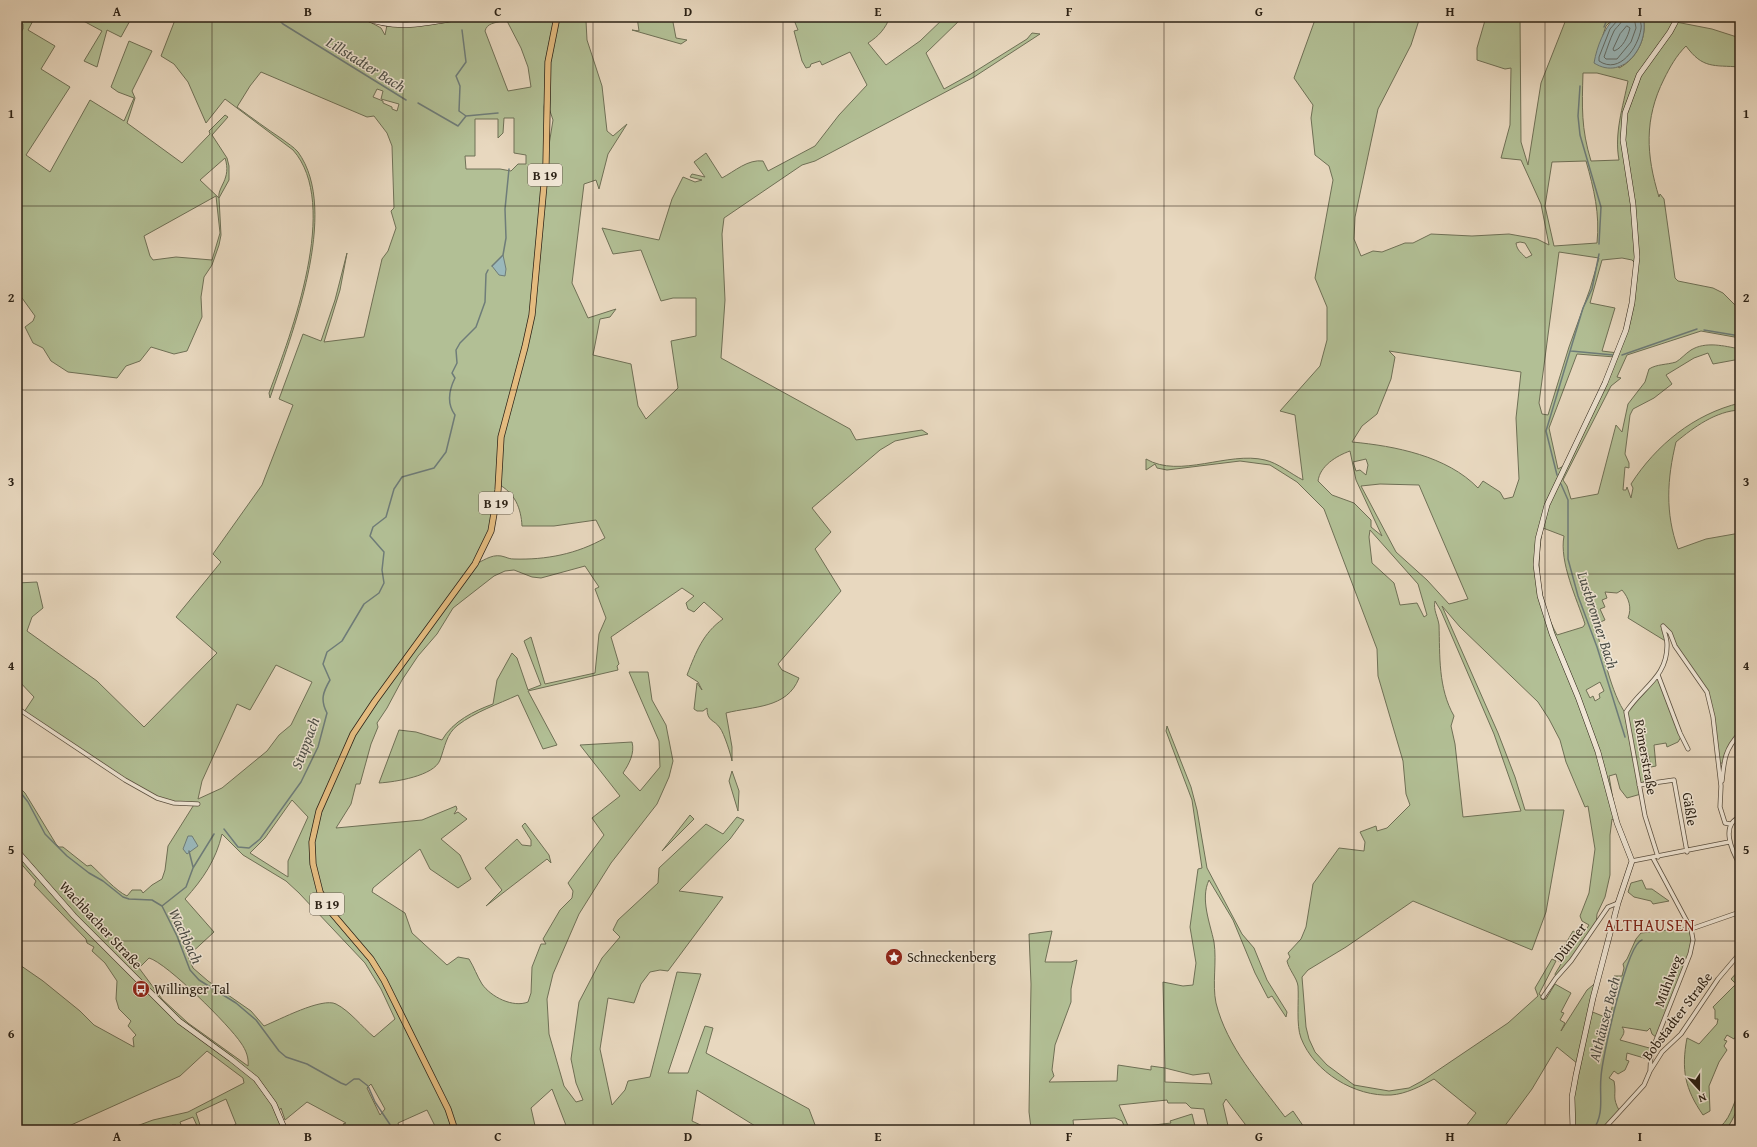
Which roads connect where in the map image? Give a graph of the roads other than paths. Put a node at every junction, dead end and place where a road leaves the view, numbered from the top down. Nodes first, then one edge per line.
1 (363, 17) edge
2 (462, 17) edge
3 (557, 17) edge
4 (1678, 17) edge
5 (1658, 675) junction
6 (17, 708) edge
7 (1740, 733) edge
8 (1688, 749) dead end
9 (1639, 785) junction
10 (1721, 786) junction
11 (198, 804) dead end
12 (1740, 817) edge
13 (1730, 824) junction
14 (1729, 842) junction
15 (17, 851) edge
16 (1687, 852) junction
17 (1658, 857) junction
18 (1653, 858) junction
19 (1632, 861) junction
20 (1740, 865) edge
21 (1618, 903) junction
22 (1740, 912) edge
23 (1691, 929) junction
24 (1740, 953) edge
25 (1543, 997) dead end
26 (1650, 1071) junction
27 (285, 1130) edge
28 (455, 1130) edge
29 (1573, 1130) edge
30 (1603, 1130) edge

1 - 2 street
3 - 28 main road, B 19
4 - 19 street
5 - 8 street
5 - 9 street, Römerstraße
5 - 10 street, Römerstraße
6 - 11 street
7 - 10 street
9 - 16 street, Gäßle
9 - 17 street, Römerstraße
10 - 13 street
12 - 13 street
13 - 14 street
14 - 16 street
14 - 20 street
15 - 27 street, Wachbacher Straße
16 - 17 street
17 - 18 street
18 - 19 street
18 - 23 street, Mühlweg
19 - 21 street
21 - 25 street, Dünner
21 - 29 street
22 - 23 street
23 - 26 street, Mühlweg
24 - 26 street, Bobstadter Straße
26 - 30 street, Bobstadter Straße

